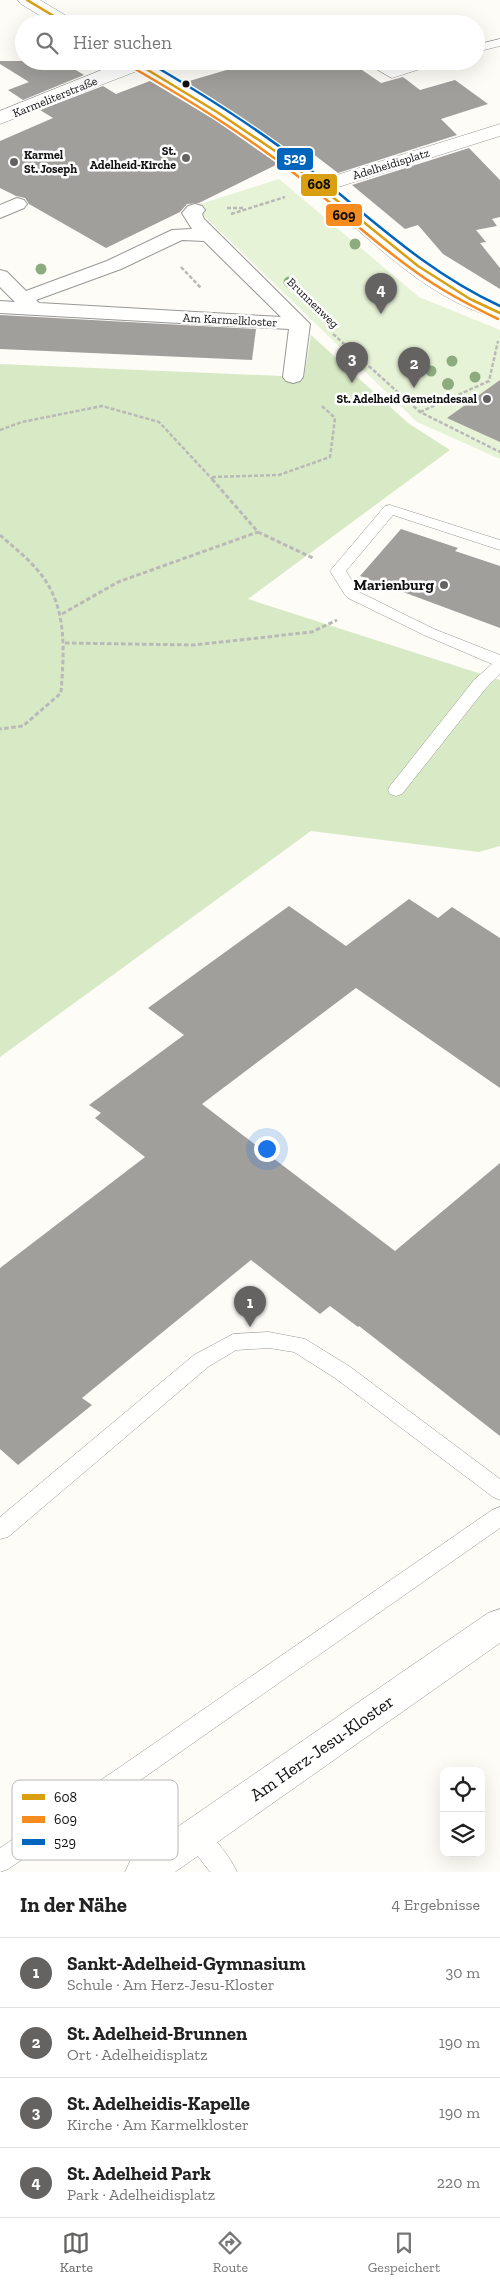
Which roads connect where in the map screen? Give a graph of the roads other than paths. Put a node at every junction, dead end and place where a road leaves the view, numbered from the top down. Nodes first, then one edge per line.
1 (27, 0) edge
2 (52, 15) edge
3 (500, 42) edge
4 (485, 46) edge
5 (116, 70) edge
6 (148, 70) edge
7 (385, 70) edge
8 (405, 70) edge
9 (0, 118) edge
10 (500, 130) edge
11 (321, 186) junction
12 (179, 234) junction
13 (209, 235) junction
14 (0, 276) edge
15 (29, 304) junction
16 (0, 307) edge
17 (500, 313) edge
18 (300, 324) junction
19 (293, 377) dead end
20 (500, 545) edge
21 (500, 663) edge
22 (396, 790) dead end
23 (500, 1491) edge
24 (500, 1516) edge
25 (0, 1530) edge
26 (500, 1624) edge
27 (121, 1780) edge
28 (196, 1836) junction
29 (178, 1848) edge
30 (12, 1853) edge
31 (161, 1860) edge
32 (0, 1861) edge
33 (144, 1872) edge
34 (225, 1872) edge

1 - 2 street
3 - 4 lane
5 - 9 street, Karmeliterstraße
6 - 11 street
7 - 8 lane
10 - 11 street, Adelheidisplatz
11 - 17 street
12 - 13 street, Am Karmelkloster
12 - 13 street, Am Karmelkloster
12 - 15 street, Am Karmelkloster
13 - 18 street, Am Karmelkloster
14 - 15 street
15 - 16 street, Am Karmelkloster
15 - 18 street, Am Karmelkloster
18 - 19 street
20 - 21 lane
21 - 22 lane
23 - 25 lane
24 - 27 lane
26 - 28 street, Am Herz-Jesu-Kloster
28 - 29 street, Am Herz-Jesu-Kloster
28 - 34 lane
30 - 32 lane
31 - 33 street, Am Herz-Jesu-Kloster

